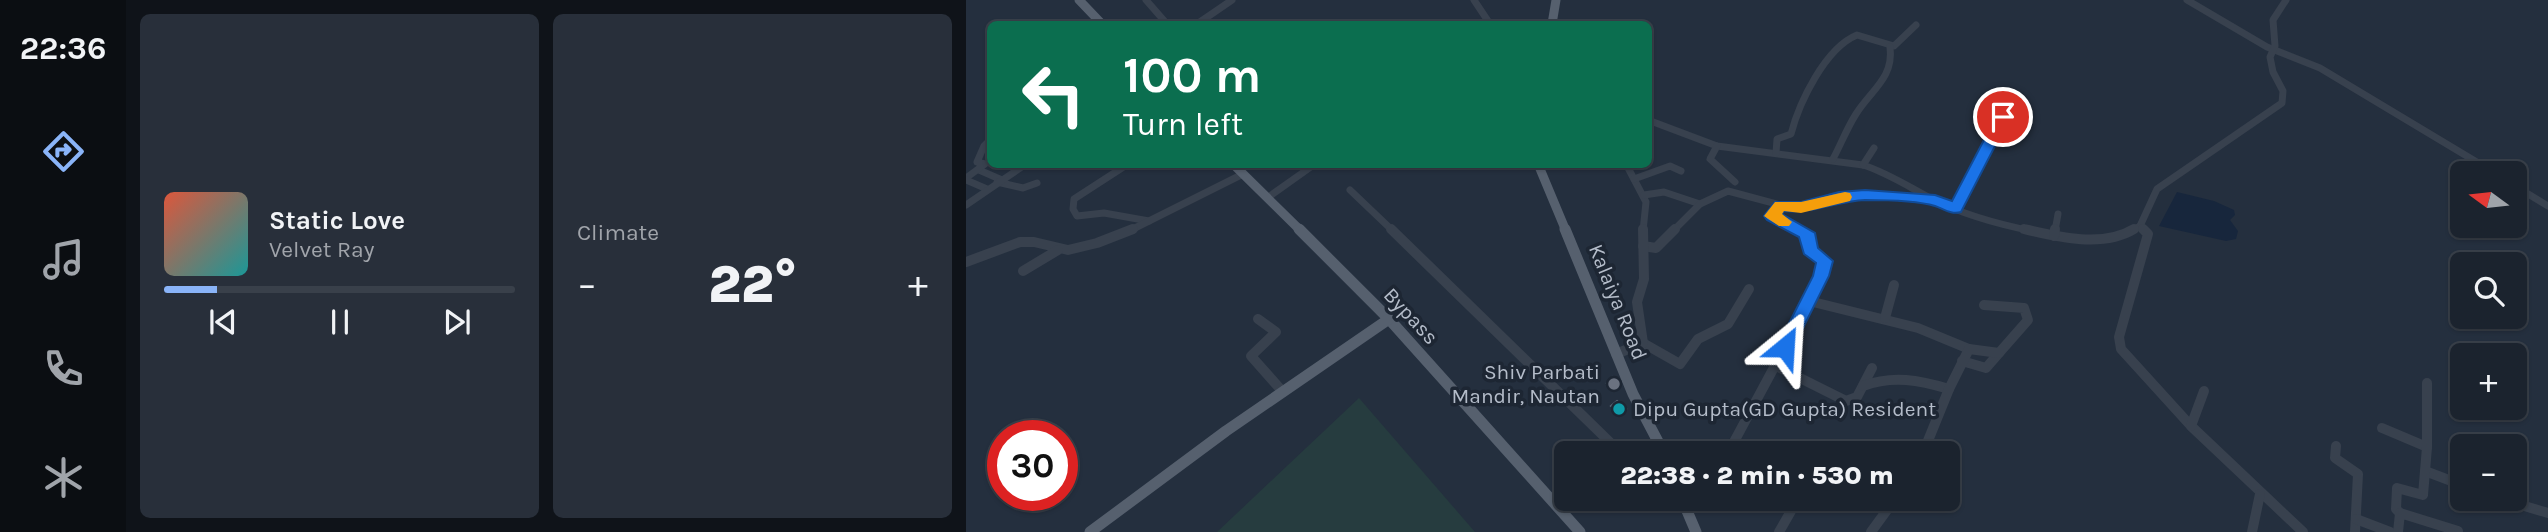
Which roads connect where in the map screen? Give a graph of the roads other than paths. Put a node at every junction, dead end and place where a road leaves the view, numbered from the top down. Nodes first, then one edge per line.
1 (1079, 0) edge
2 (1146, 0) edge
3 (1231, 0) edge
4 (1474, 0) edge
5 (1556, 0) edge
6 (2187, 0) edge
7 (2286, 0) edge
8 (1099, 21) edge
9 (1164, 21) edge
10 (1202, 21) edge
11 (1488, 21) edge
12 (1552, 21) edge
13 (1916, 25) dead end
14 (1890, 47) junction
15 (2273, 49) junction
16 (2003, 117) dead end
17 (1652, 122) edge
18 (987, 144) edge
19 (1717, 146) junction
20 (1874, 148) dead end
21 (1776, 153) junction
22 (1833, 159) junction
23 (2475, 161) edge
24 (1863, 165) junction
25 (1020, 168) edge
26 (1122, 168) edge
27 (1237, 168) edge
28 (1309, 168) edge
29 (1540, 168) edge
30 (1628, 168) edge
31 (979, 170) junction
32 (1681, 171) dead end
33 (1243, 174) junction
34 (966, 179) edge
35 (1634, 179) junction
36 (1000, 181) junction
37 (1735, 182) dead end
38 (1037, 183) dead end
39 (987, 189) junction
40 (1350, 190) dead end
41 (2527, 193) edge
42 (1644, 195) junction
43 (1267, 198) junction
44 (1935, 200) junction
45 (1700, 204) junction
46 (966, 205) edge
47 (1780, 206) junction
48 (2548, 206) edge
49 (1956, 208) junction
50 (2059, 214) dead end
51 (1149, 221) junction
52 (2140, 226) junction
53 (2054, 236) junction
54 (1643, 246) junction
55 (1058, 250) junction
56 (966, 262) edge
57 (1023, 271) dead end
58 (1894, 285) dead end
59 (1749, 289) dead end
60 (1809, 301) junction
61 (1984, 305) dead end
62 (1885, 318) junction
63 (1258, 319) dead end
64 (1389, 319) junction
65 (1643, 343) junction
66 (1969, 349) junction
67 (1999, 352) junction
68 (1616, 354) junction
69 (1962, 361) junction
70 (1774, 365) junction
71 (1872, 368) dead end
72 (2427, 383) dead end
73 (1864, 386) junction
74 (1949, 389) junction
75 (2204, 391) dead end
76 (1283, 392) junction
77 (2191, 426) junction
78 (2382, 428) dead end
79 (1609, 441) edge
80 (1658, 441) edge
81 (1734, 441) edge
82 (1928, 441) edge
83 (2336, 446) dead end
84 (2427, 447) junction
85 (2425, 471) junction
86 (2450, 480) edge
87 (2260, 494) junction
88 (2527, 507) edge
89 (1687, 511) edge
90 (1791, 511) edge
91 (1886, 511) edge
92 (2400, 513) junction
93 (2548, 513) edge
94 (2356, 519) junction
95 (2458, 531) edge
96 (1090, 532) edge
97 (1580, 532) edge
98 (1696, 532) edge
99 (1779, 532) edge
100 (1871, 532) edge
101 (2252, 532) edge
102 (2303, 532) edge
103 (2355, 532) edge
104 (2390, 532) edge
105 (2398, 532) edge

1 - 8 main road
2 - 9 street
3 - 10 street
4 - 11 street
5 - 12 main road
6 - 15 street
7 - 15 street
13 - 14 street
14 - 21 street
14 - 22 street
15 - 23 street
15 - 52 street
16 - 49 street
17 - 19 street
18 - 31 street
19 - 21 street
19 - 37 street
20 - 24 street
21 - 22 street
22 - 24 street
24 - 44 street
25 - 36 street
26 - 51 street
27 - 33 main road, Bypass
28 - 43 street
29 - 68 main road, Kalaiya Road
30 - 35 street
31 - 34 street
31 - 36 street
32 - 35 street
33 - 43 main road, Bypass
33 - 51 street
34 - 39 street
35 - 42 street
36 - 38 street
36 - 39 street
39 - 46 street
40 - 79 street
41 - 48 street
42 - 45 street
42 - 54 street
43 - 64 main road, Bypass
44 - 47 street
44 - 49 street
45 - 47 street
45 - 54 street
47 - 60 street
49 - 53 street
50 - 53 street
51 - 55 street
52 - 53 street
52 - 77 street
54 - 65 street
55 - 56 street
55 - 57 street
58 - 62 street
59 - 65 street
60 - 62 street
60 - 70 street
61 - 67 street
62 - 66 street
63 - 76 street
64 - 76 main road
64 - 97 main road, Bypass
65 - 68 street
66 - 67 street
66 - 69 street
67 - 69 street
68 - 80 main road, Kalaiya Road
69 - 74 street
70 - 73 street
70 - 81 street
71 - 73 street
72 - 84 street
73 - 74 street
74 - 82 street
75 - 77 street
76 - 96 main road
77 - 87 street
78 - 84 street
83 - 94 street
84 - 85 street
85 - 86 street
85 - 92 street
87 - 101 street
87 - 102 street
88 - 93 street
89 - 98 main road
90 - 99 street
91 - 100 street
92 - 95 street
92 - 105 street
94 - 103 street
94 - 104 street

